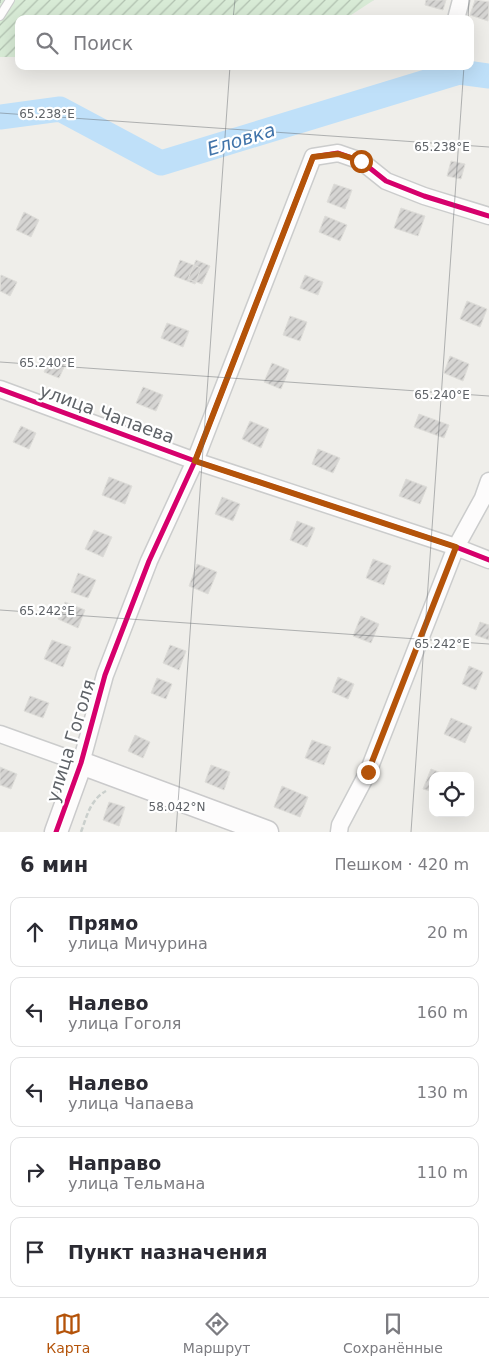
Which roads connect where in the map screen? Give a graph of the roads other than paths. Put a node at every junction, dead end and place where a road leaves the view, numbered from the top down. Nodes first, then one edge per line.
1 (10, 0) edge
2 (461, 0) edge
3 (457, 15) edge
4 (0, 16) edge
5 (489, 216) edge
6 (0, 389) edge
7 (195, 461) junction
8 (489, 481) edge
9 (456, 547) junction
10 (489, 560) edge
11 (0, 734) edge
12 (81, 763) junction
13 (56, 832) edge
14 (267, 832) edge
15 (339, 832) edge

1 - 4 lane
2 - 3 street
5 - 7 street, улица Гоголя
6 - 7 street, улица Чапаева
7 - 9 street, улица Чапаева
7 - 12 street, улица Гоголя
8 - 9 street
9 - 10 street, улица Чапаева
9 - 15 street
11 - 12 street
12 - 13 street, улица Гоголя
12 - 14 street

